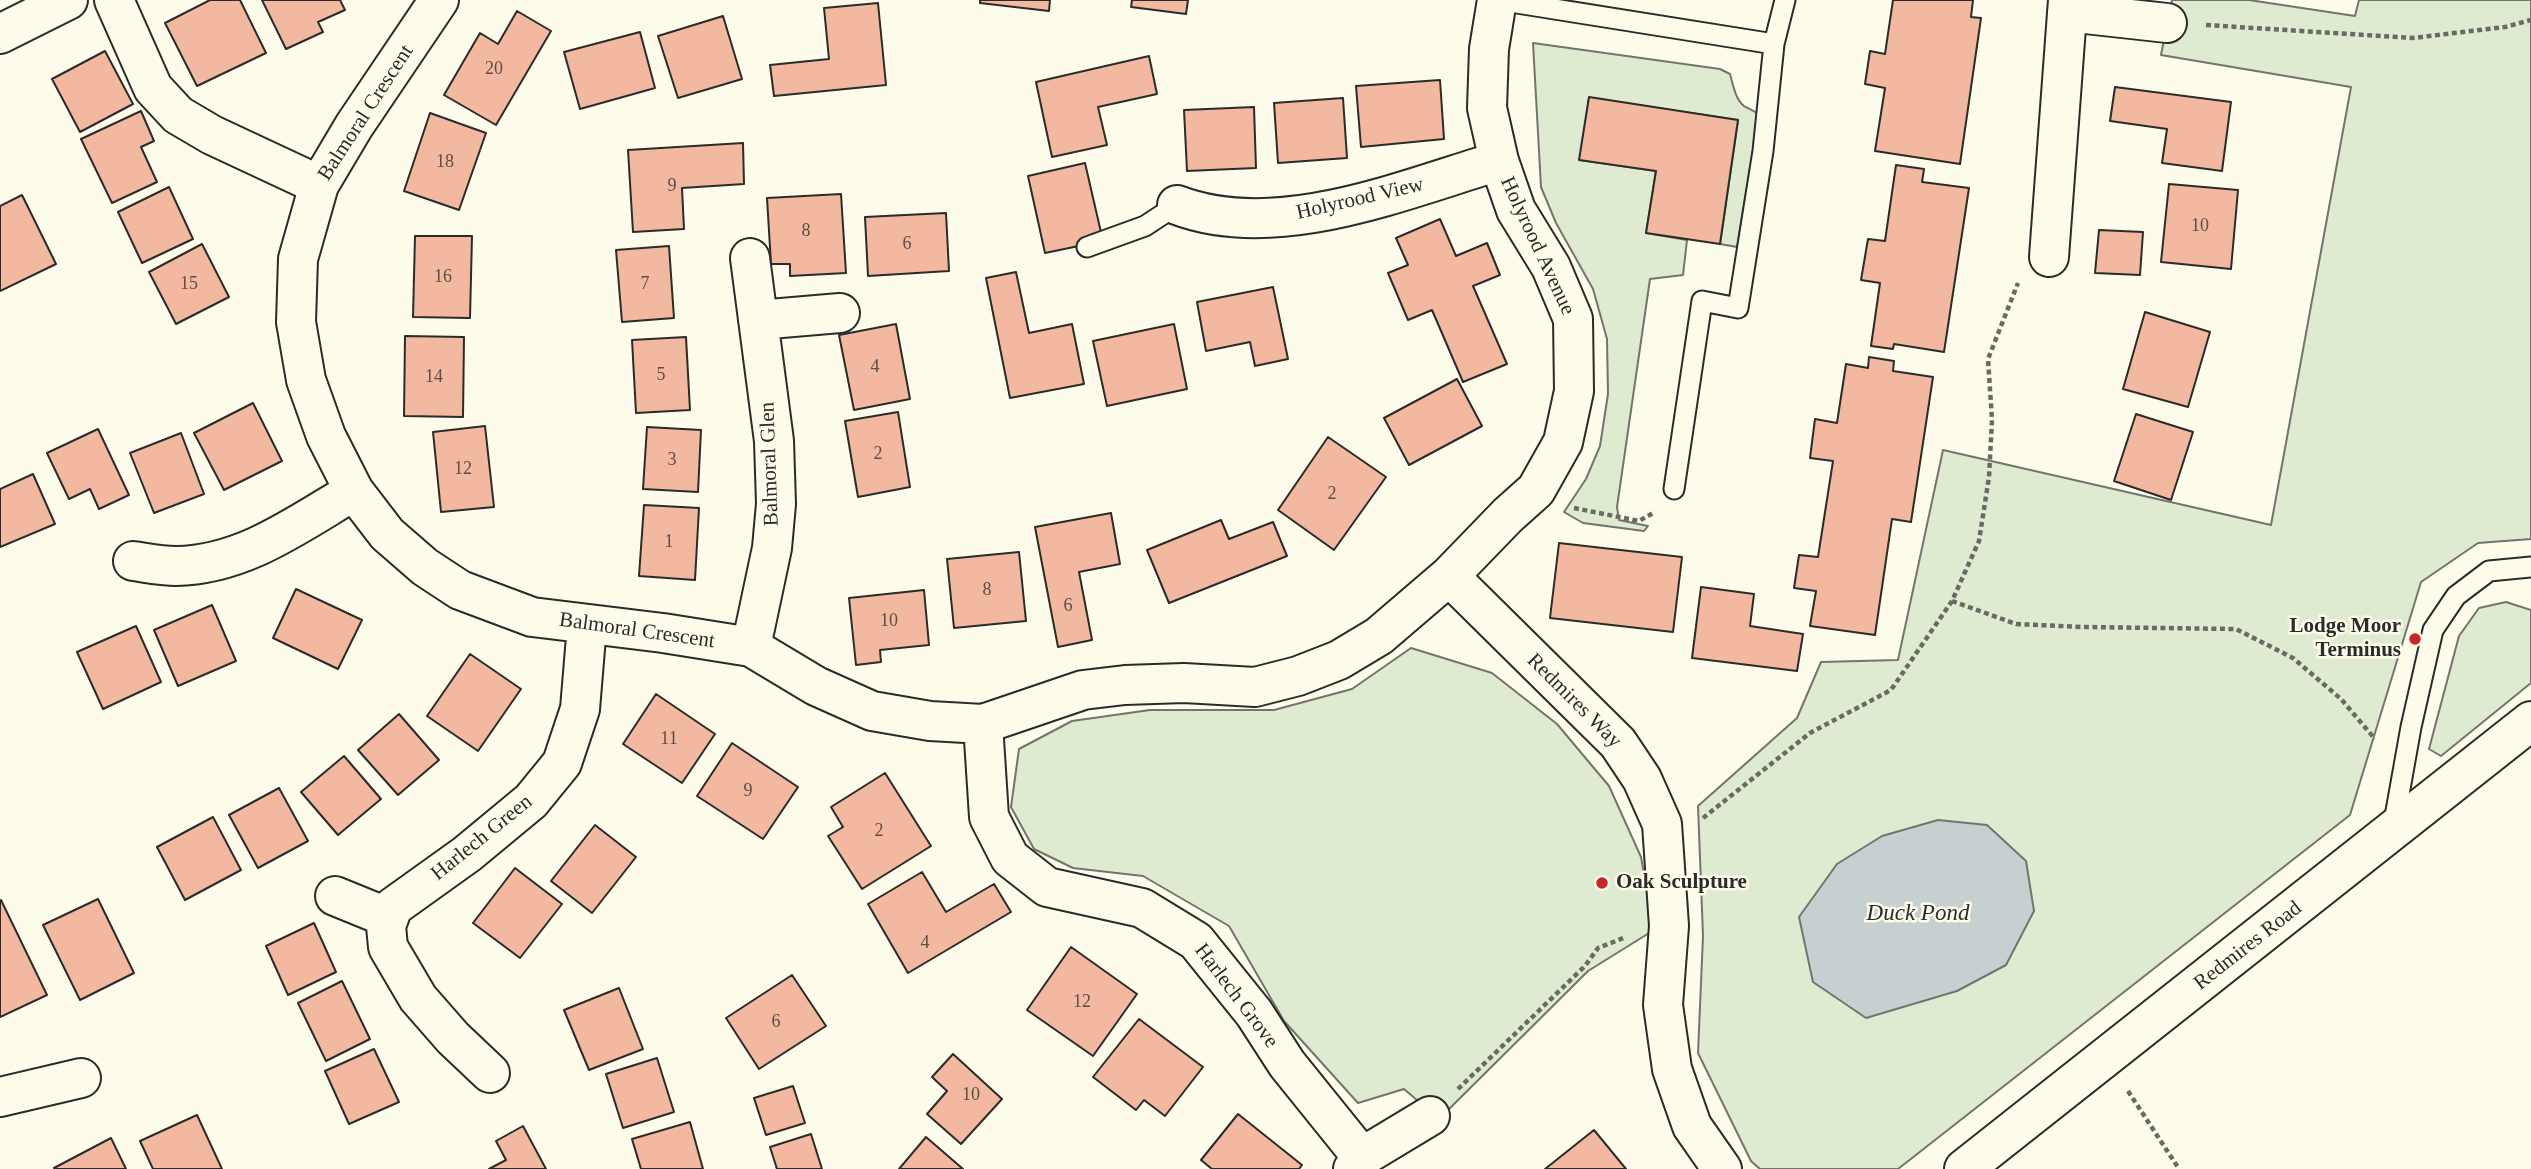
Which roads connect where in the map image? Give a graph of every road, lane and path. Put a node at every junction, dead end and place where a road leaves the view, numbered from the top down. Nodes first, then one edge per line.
1 (68, 0) edge
2 (114, 0) edge
3 (439, 0) edge
4 (1497, 0) edge
5 (1784, 0) edge
6 (2067, 6) edge
7 (2531, 20) edge
8 (2167, 23) joint
9 (0, 34) edge
10 (1774, 44) junction
11 (1499, 161) junction
12 (319, 185) junction
13 (1177, 205) joint
14 (1087, 247) dead end
15 (2049, 257) joint
16 (750, 258) dead end
17 (840, 313) dead end
18 (758, 320) junction
19 (1674, 489) joint
20 (1536, 490) junction
21 (354, 491) junction
22 (133, 561) dead end
23 (2531, 567) edge
24 (1449, 576) junction
25 (1952, 601) junction
26 (587, 625) junction
27 (751, 647) junction
28 (2531, 721) edge
29 (983, 724) junction
30 (2401, 785) junction
31 (2392, 832) junction
32 (1664, 850) junction
33 (335, 896) dead end
34 (389, 918) junction
35 (1669, 926) junction
36 (2107, 1058) junction
37 (490, 1073) dead end
38 (81, 1078) dead end
39 (0, 1097) edge
40 (1430, 1116) joint
41 (1358, 1163) edge
42 (1722, 1169) edge
43 (1964, 1169) edge
44 (2179, 1169) edge

1 - 9 street
2 - 12 street
3 - 12 street, Balmoral Crescent
4 - 10 lane
4 - 11 street, Holyrood Avenue
5 - 10 lane
6 - 8 street
6 - 15 street
7 - 8 path
10 - 19 lane
11 - 13 street, Holyrood View
11 - 20 street, Holyrood Avenue
12 - 21 street, Balmoral Crescent
13 - 14 lane
15 - 25 path
16 - 18 street, Balmoral Glen
17 - 18 street
18 - 27 street, Balmoral Glen
19 - 20 path
20 - 24 street, Holyrood Avenue
21 - 22 street
21 - 26 street, Balmoral Crescent
23 - 30 lane
24 - 29 street, Balmoral Crescent
24 - 32 street, Redmires Way
25 - 30 path
25 - 32 path
26 - 27 street, Balmoral Crescent
26 - 34 street, Harlech Green
27 - 29 street, Balmoral Crescent
28 - 31 street, Redmires Road
29 - 41 street, Harlech Grove
30 - 31 lane
31 - 36 street, Redmires Road
32 - 35 street, Redmires Way
33 - 34 street
34 - 37 street
35 - 40 path
35 - 42 street, Redmires Way
36 - 43 street, Redmires Road
36 - 44 path
38 - 39 street
40 - 41 street, Harlech Grove

